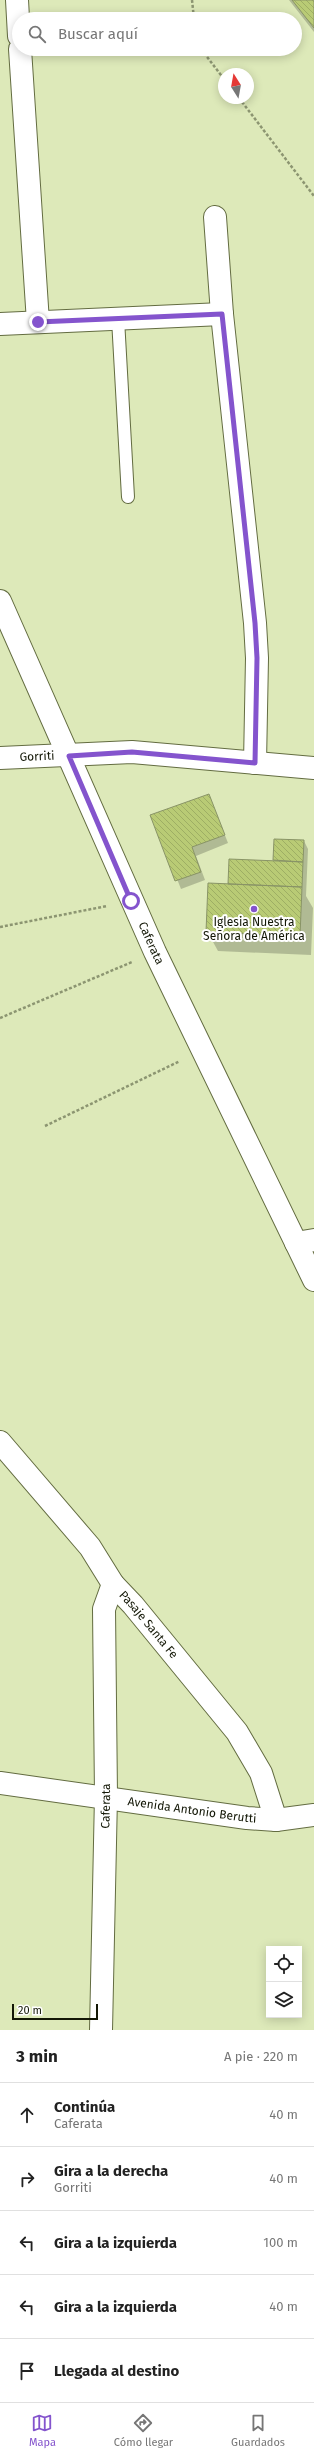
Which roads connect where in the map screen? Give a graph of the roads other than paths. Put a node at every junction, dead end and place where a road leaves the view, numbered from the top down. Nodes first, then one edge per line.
1 (17, 0) edge
2 (18, 12) edge
3 (20, 56) edge
4 (216, 217) dead end
5 (222, 314) junction
6 (118, 319) junction
7 (38, 322) junction
8 (0, 324) edge
9 (128, 497) dead end
10 (0, 601) edge
11 (69, 756) junction
12 (0, 758) edge
13 (255, 763) junction
14 (314, 768) edge
15 (305, 1241) edge
16 (314, 1280) edge
17 (0, 1442) edge
18 (113, 1584) junction
19 (0, 1783) edge
20 (106, 1796) junction
21 (314, 1815) edge
22 (276, 1820) junction
23 (101, 2030) edge

1 - 2 street
3 - 7 street
4 - 5 street
5 - 6 street
5 - 13 street
6 - 7 street
6 - 9 lane
7 - 8 street
10 - 11 street, Caferata
11 - 12 street, Gorriti
11 - 13 street, Gorriti
11 - 15 street, Caferata
13 - 14 street, Gorriti
15 - 16 street, Caferata
17 - 18 street, Pasaje Santa Fe
18 - 20 street, Caferata
18 - 22 street, Pasaje Santa Fe
19 - 20 street, Avenida Antonio Berutti
20 - 22 street, Avenida Antonio Berutti
20 - 23 street, Caferata
21 - 22 street, Avenida Antonio Berutti

